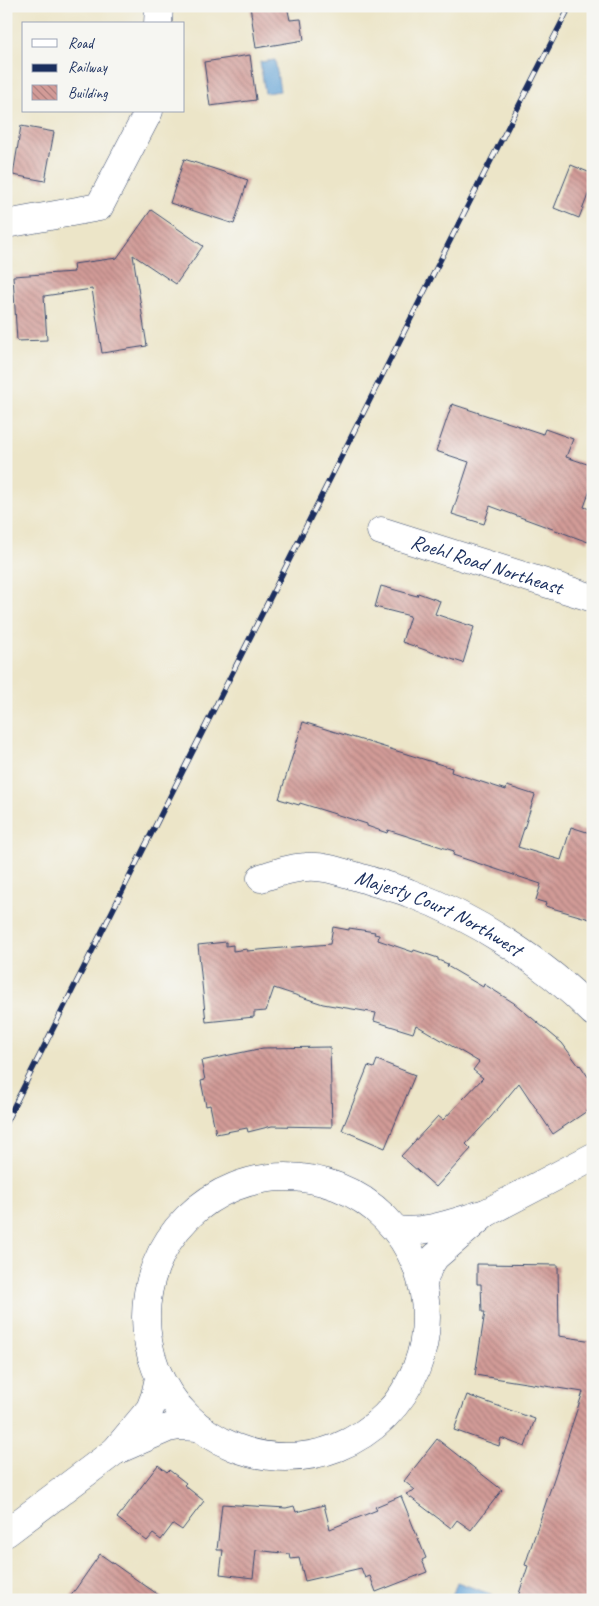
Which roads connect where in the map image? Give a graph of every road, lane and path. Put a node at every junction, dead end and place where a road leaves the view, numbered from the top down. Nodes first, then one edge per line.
1 (159, 6) edge
2 (158, 22) edge
3 (148, 112) edge
4 (6, 224) edge
5 (381, 531) dead end
6 (593, 598) edge
7 (262, 878) dead end
8 (593, 1012) edge
9 (593, 1157) edge
10 (486, 1213) junction
11 (396, 1230) junction
12 (422, 1283) junction
13 (159, 1378) junction
14 (197, 1427) junction
15 (115, 1451) junction
16 (6, 1533) edge

1 - 2 street
3 - 4 street
5 - 6 street, Roehl Road Northeast
7 - 8 street, Majesty Court Northwest
9 - 10 street
10 - 11 street
10 - 12 street
11 - 12 street
11 - 13 street
12 - 14 street
13 - 14 street
13 - 15 street
14 - 15 street
15 - 16 street

